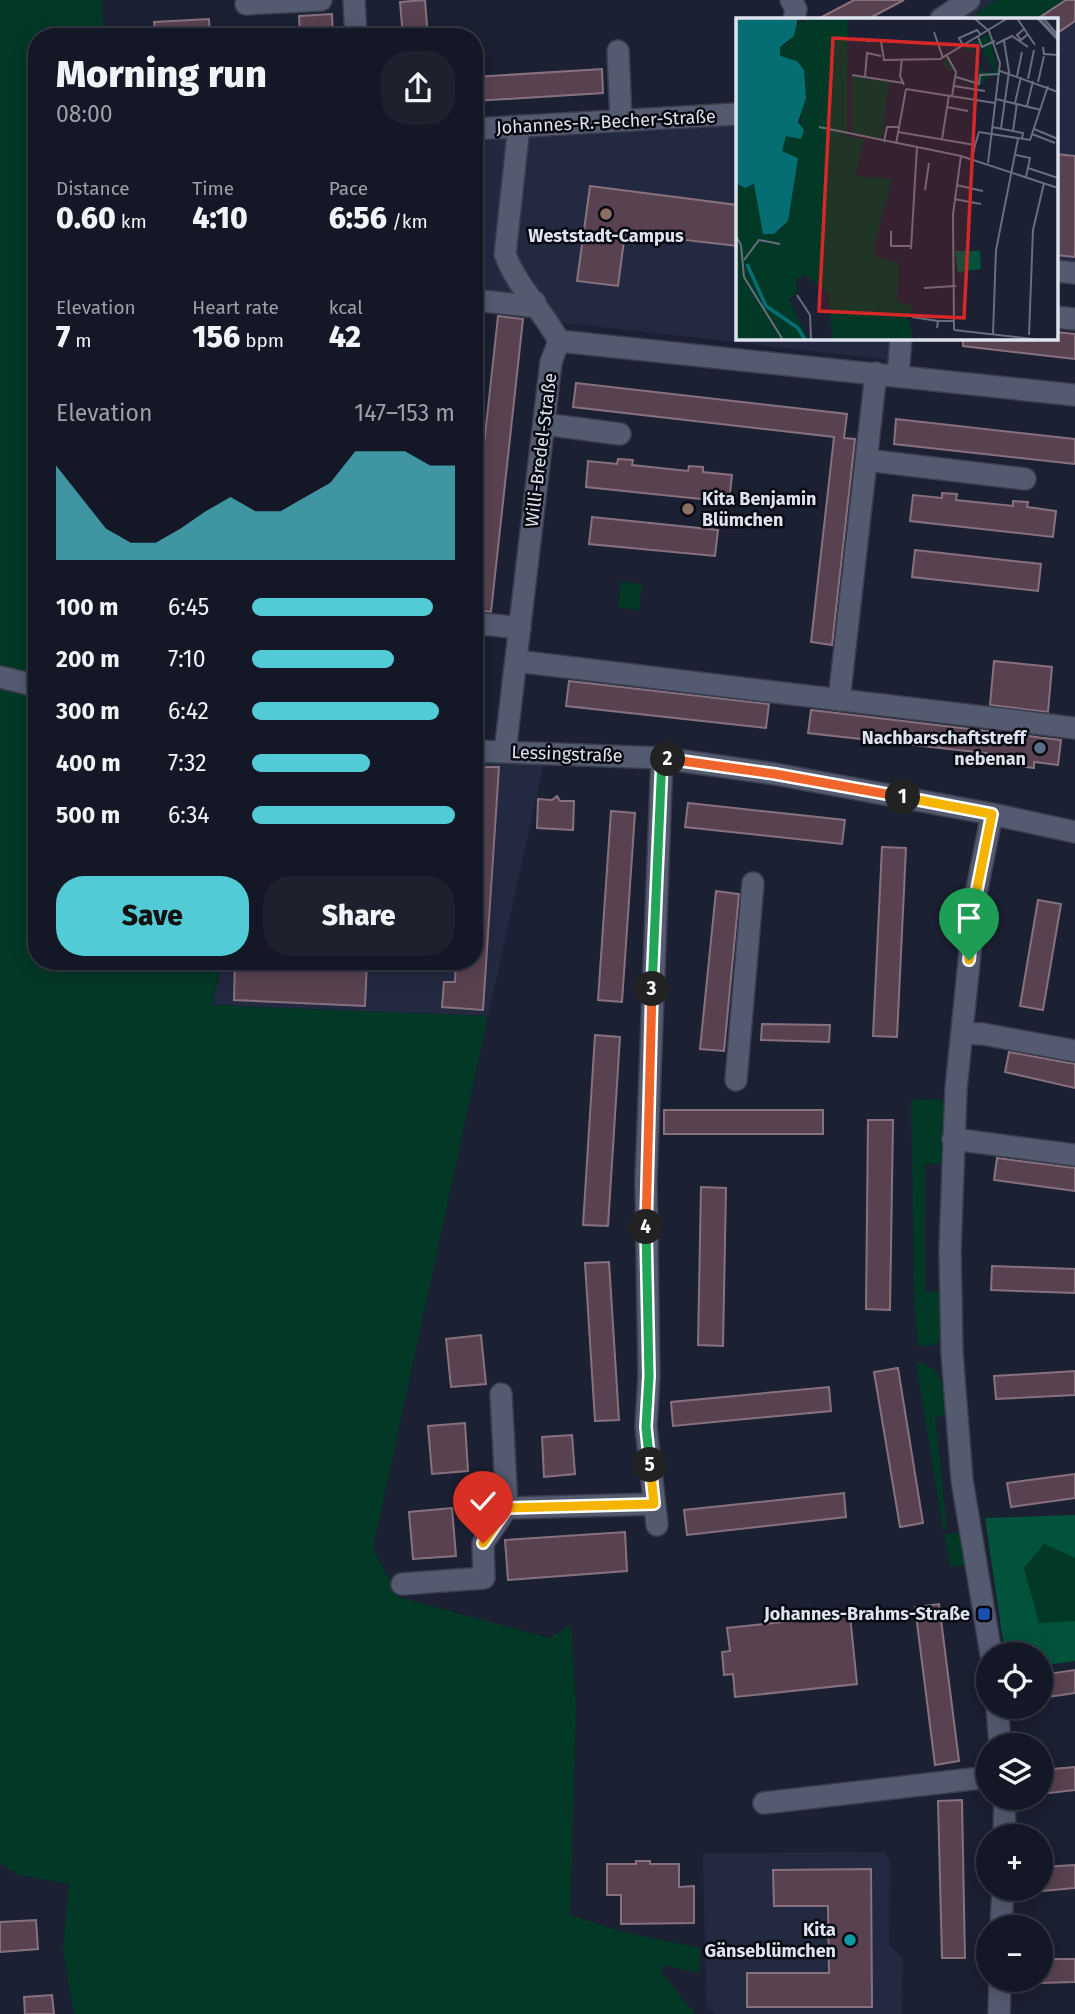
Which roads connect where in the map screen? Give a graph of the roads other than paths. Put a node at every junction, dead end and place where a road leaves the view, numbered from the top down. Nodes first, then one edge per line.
1 (321, 0) edge
2 (354, 0) edge
3 (791, 0) edge
4 (246, 4) dead end
5 (794, 18) edge
6 (356, 28) edge
7 (618, 51) dead end
8 (736, 114) edge
9 (621, 120) junction
10 (519, 126) junction
11 (483, 128) edge
12 (483, 301) edge
13 (535, 302) junction
14 (901, 340) edge
15 (559, 341) junction
16 (876, 373) junction
17 (898, 375) junction
18 (1075, 396) edge
19 (544, 424) junction
20 (620, 434) dead end
21 (866, 460) junction
22 (1025, 479) dead end
23 (483, 624) edge
24 (520, 628) junction
25 (516, 661) junction
26 (0, 677) edge
27 (28, 684) edge
28 (839, 700) junction
29 (1075, 728) edge
30 (483, 751) edge
31 (505, 752) junction
32 (662, 758) junction
33 (992, 814) junction
34 (1074, 828) edge
35 (752, 883) dead end
36 (962, 1033) junction
37 (1075, 1051) edge
38 (736, 1080) dead end
39 (953, 1139) junction
40 (1075, 1155) edge
41 (501, 1394) dead end
42 (654, 1504) junction
43 (507, 1508) junction
44 (657, 1525) dead end
45 (402, 1584) dead end
46 (989, 1642) edge
47 (976, 1779) edge
48 (764, 1803) dead end
49 (1000, 1992) edge
50 (999, 2014) edge

1 - 4 street
2 - 6 street
3 - 5 street
7 - 9 street
8 - 9 street, Johannes-R.-Becher-Straße
9 - 10 street, Johannes-R.-Becher-Straße
10 - 11 street, Johannes-R.-Becher-Straße
10 - 13 street
12 - 13 street
13 - 15 street
14 - 17 street
15 - 16 street
15 - 19 street, Willi-Bredel-Straße
16 - 17 street
16 - 21 street
17 - 18 street
19 - 20 street
19 - 24 street, Willi-Bredel-Straße
21 - 22 street
21 - 28 street
23 - 24 street
24 - 25 street, Willi-Bredel-Straße
25 - 28 street
25 - 31 street, Willi-Bredel-Straße
26 - 27 street
28 - 29 street
30 - 31 street, Lessingstraße
31 - 32 street, Lessingstraße
32 - 33 street, Lessingstraße
32 - 42 street
33 - 34 street, Lessingstraße
33 - 36 street
35 - 38 street
36 - 37 street
36 - 39 street
39 - 40 street
39 - 46 street
41 - 43 street
42 - 43 street
42 - 44 street
43 - 45 street
47 - 48 street
49 - 50 street

